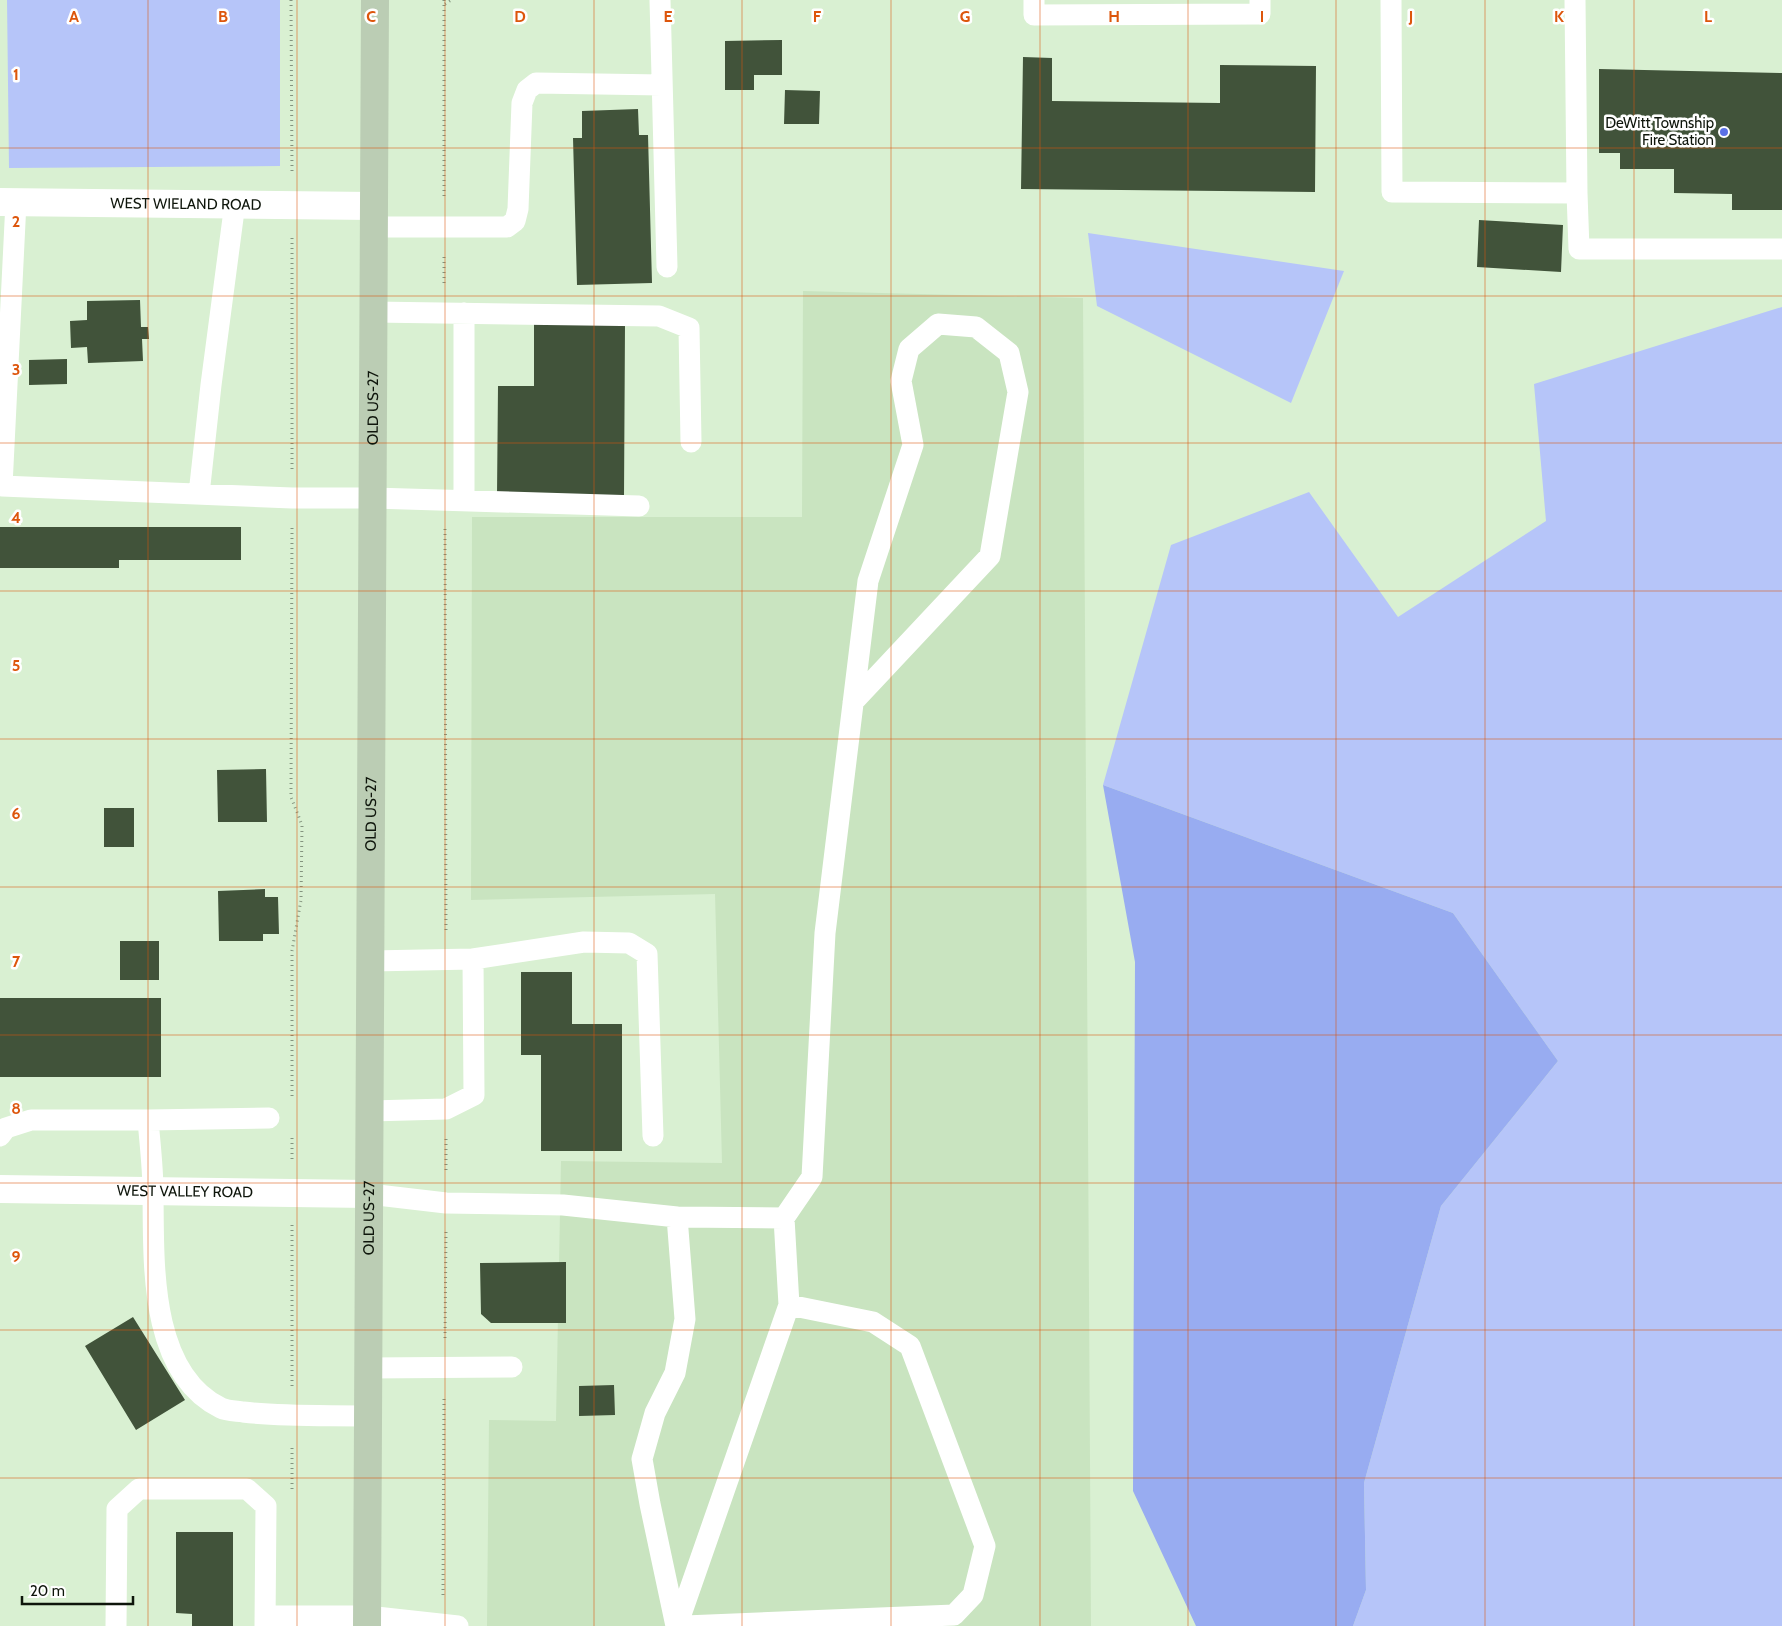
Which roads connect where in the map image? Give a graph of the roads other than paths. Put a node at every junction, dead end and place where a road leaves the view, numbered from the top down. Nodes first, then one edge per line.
1 (374, 0) edge
2 (660, 0) edge
3 (1034, 0) edge
4 (1260, 0) edge
5 (1391, 0) edge
6 (1574, 0) edge
7 (662, 85) junction
8 (1577, 193) junction
9 (8, 202) edge
10 (235, 203) junction
11 (374, 216) junction
12 (1782, 249) edge
13 (667, 267) dead end
14 (374, 312) junction
15 (454, 313) junction
16 (691, 442) dead end
17 (1, 486) edge
18 (199, 494) junction
19 (373, 498) junction
20 (454, 500) junction
21 (640, 506) dead end
22 (853, 702) junction
23 (473, 959) junction
24 (371, 961) junction
25 (370, 1111) junction
26 (269, 1118) dead end
27 (148, 1120) junction
28 (0, 1136) edge
29 (653, 1136) dead end
30 (0, 1189) edge
31 (153, 1190) junction
32 (369, 1194) junction
33 (677, 1217) junction
34 (784, 1218) junction
35 (789, 1305) junction
36 (512, 1367) dead end
37 (368, 1368) junction
38 (368, 1416) junction
39 (265, 1621) edge
40 (367, 1621) edge
41 (450, 1625) edge
42 (116, 1626) edge
43 (676, 1626) edge
44 (685, 1626) edge

1 - 11 main road, OLD US-27
2 - 7 lane
3 - 4 lane
5 - 8 lane
6 - 8 lane
7 - 11 lane
7 - 13 lane
8 - 12 lane
9 - 10 street, WEST WIELAND ROAD
9 - 17 lane
10 - 11 street, WEST WIELAND ROAD
10 - 18 lane
11 - 14 main road, OLD US-27
14 - 15 lane
14 - 19 main road, OLD US-27
15 - 16 lane
15 - 20 lane
17 - 18 lane
18 - 19 lane
19 - 20 lane
19 - 24 main road, OLD US-27
20 - 21 lane
22 - 22 lane
22 - 34 lane
23 - 24 lane
23 - 25 lane
23 - 29 lane
24 - 25 main road, OLD US-27
25 - 32 main road, OLD US-27
26 - 27 lane
27 - 28 lane
27 - 31 lane
30 - 31 street, WEST VALLEY ROAD
31 - 32 street, WEST VALLEY ROAD
31 - 38 lane
32 - 33 lane
32 - 37 main road, OLD US-27
33 - 34 lane
33 - 43 lane
34 - 35 lane
35 - 43 lane
35 - 44 lane
36 - 37 lane
37 - 38 main road, OLD US-27
38 - 40 main road, OLD US-27
39 - 40 lane
39 - 42 lane
40 - 41 lane

